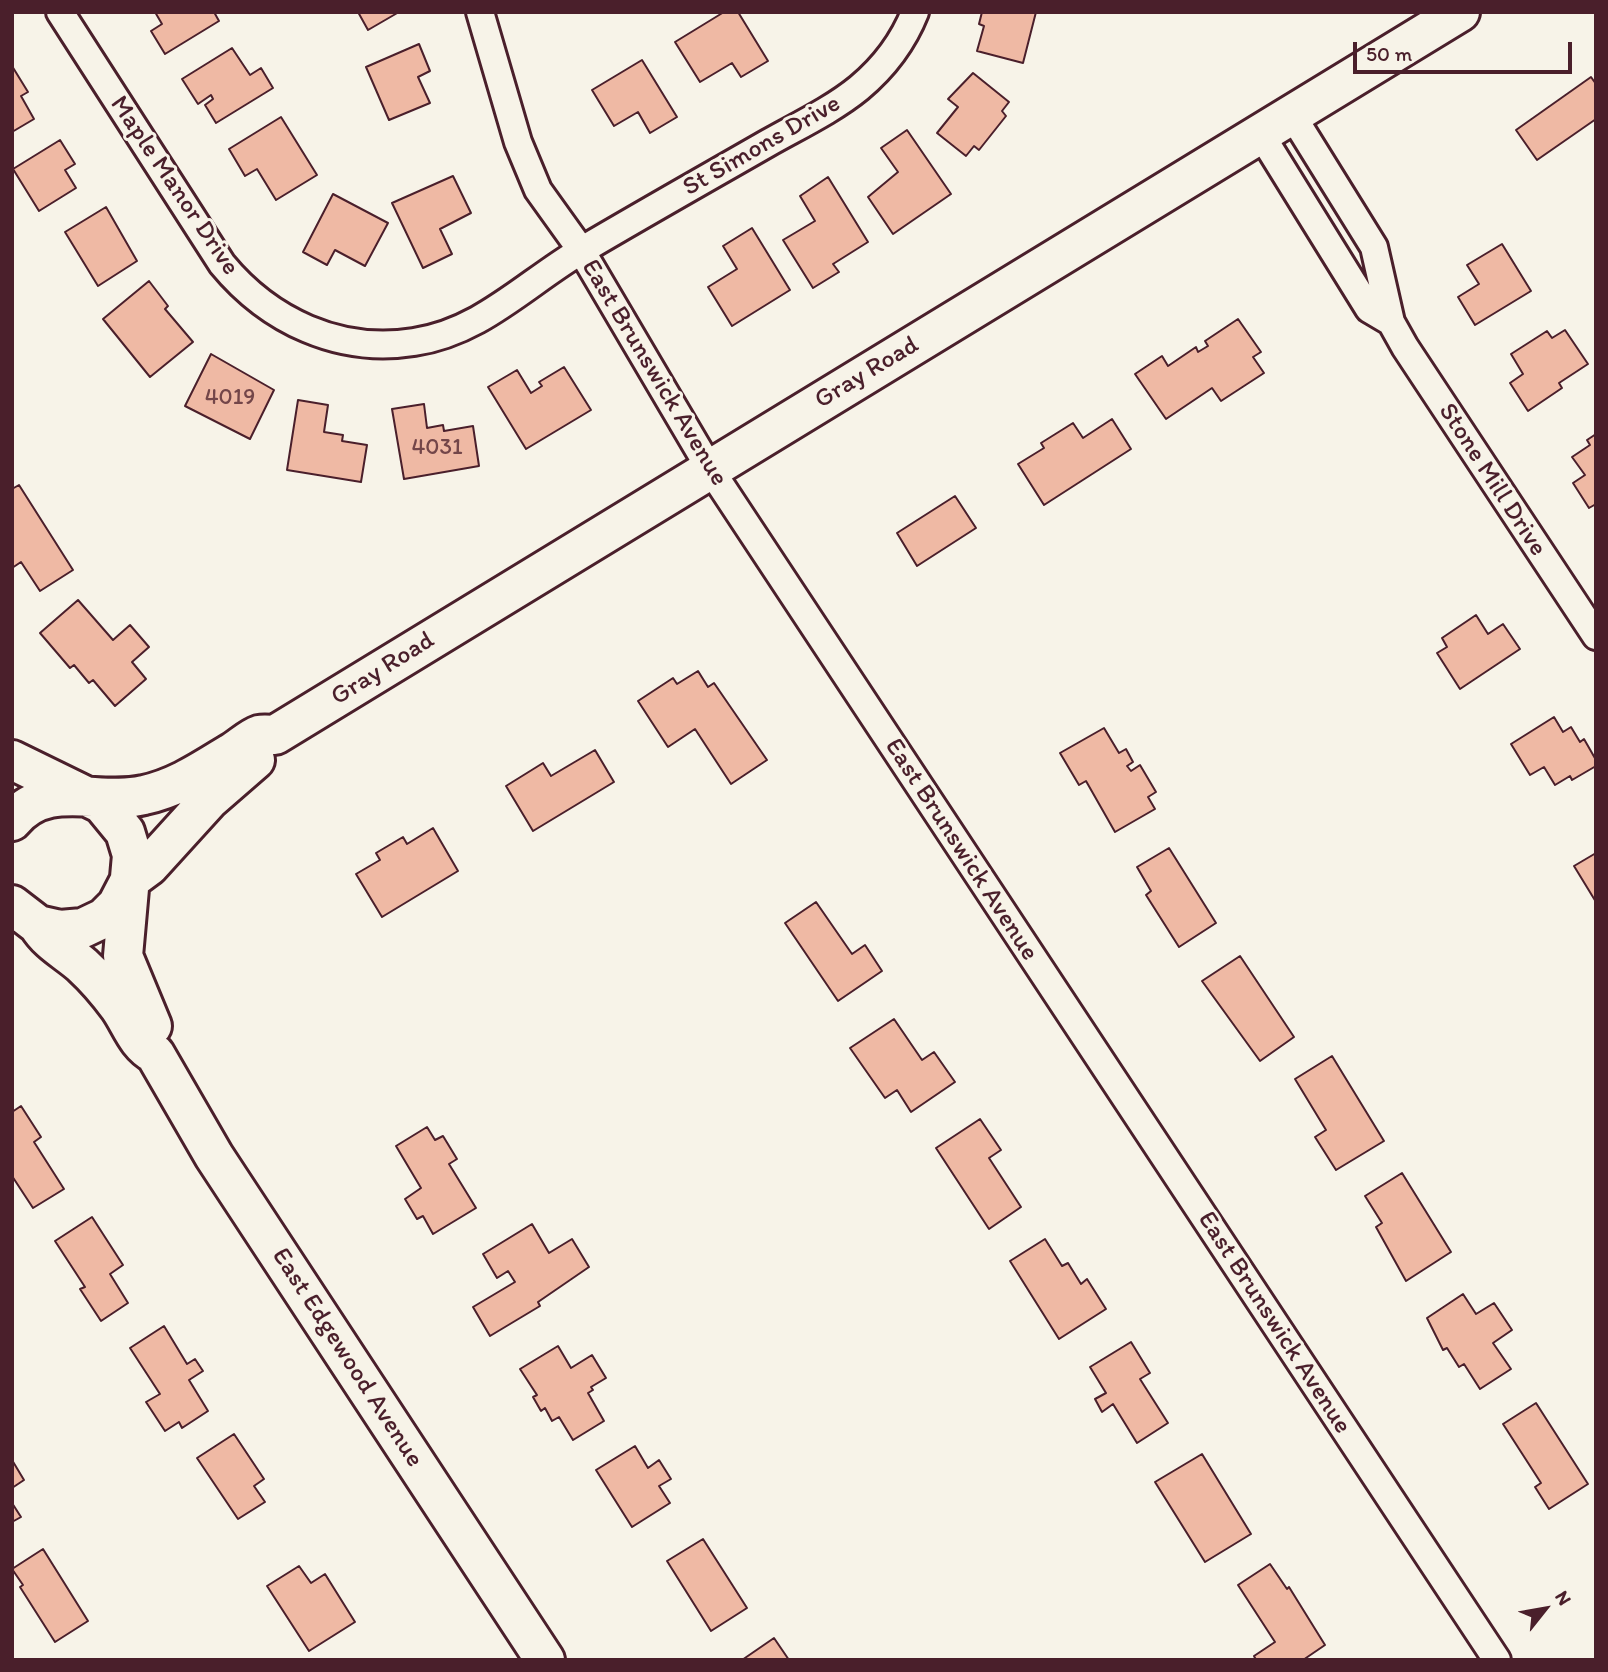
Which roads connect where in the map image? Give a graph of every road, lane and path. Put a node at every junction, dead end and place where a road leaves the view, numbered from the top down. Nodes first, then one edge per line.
1 (60, 12) edge
2 (480, 12) edge
3 (915, 12) edge
4 (1460, 12) edge
5 (1276, 124) junction
6 (581, 250) junction
7 (1391, 322) junction
8 (710, 469) junction
9 (1596, 636) edge
10 (275, 735) junction
11 (12, 760) edge
12 (81, 794) junction
13 (12, 821) edge
14 (130, 880) junction
15 (21, 919) edge
16 (155, 1054) junction
17 (545, 1660) edge
18 (1497, 1660) edge

1 - 6 street, Maple Manor Drive
2 - 6 street, East Brunswick Avenue
3 - 6 street, St Simons Drive
4 - 5 street, Gray Road
5 - 7 street, Stone Mill Drive
5 - 7 street, Stone Mill Drive
5 - 8 street, Gray Road
6 - 8 street, East Brunswick Avenue
7 - 9 street, Stone Mill Drive
8 - 10 street, Gray Road
8 - 18 street, East Brunswick Avenue
10 - 12 street, Gray Road
10 - 14 street, Gray Road
11 - 12 street
12 - 13 street
12 - 14 street, East Edgewood Avenue
14 - 15 street
14 - 16 street, East Edgewood Avenue
15 - 16 street, East Edgewood Avenue
16 - 17 street, East Edgewood Avenue

